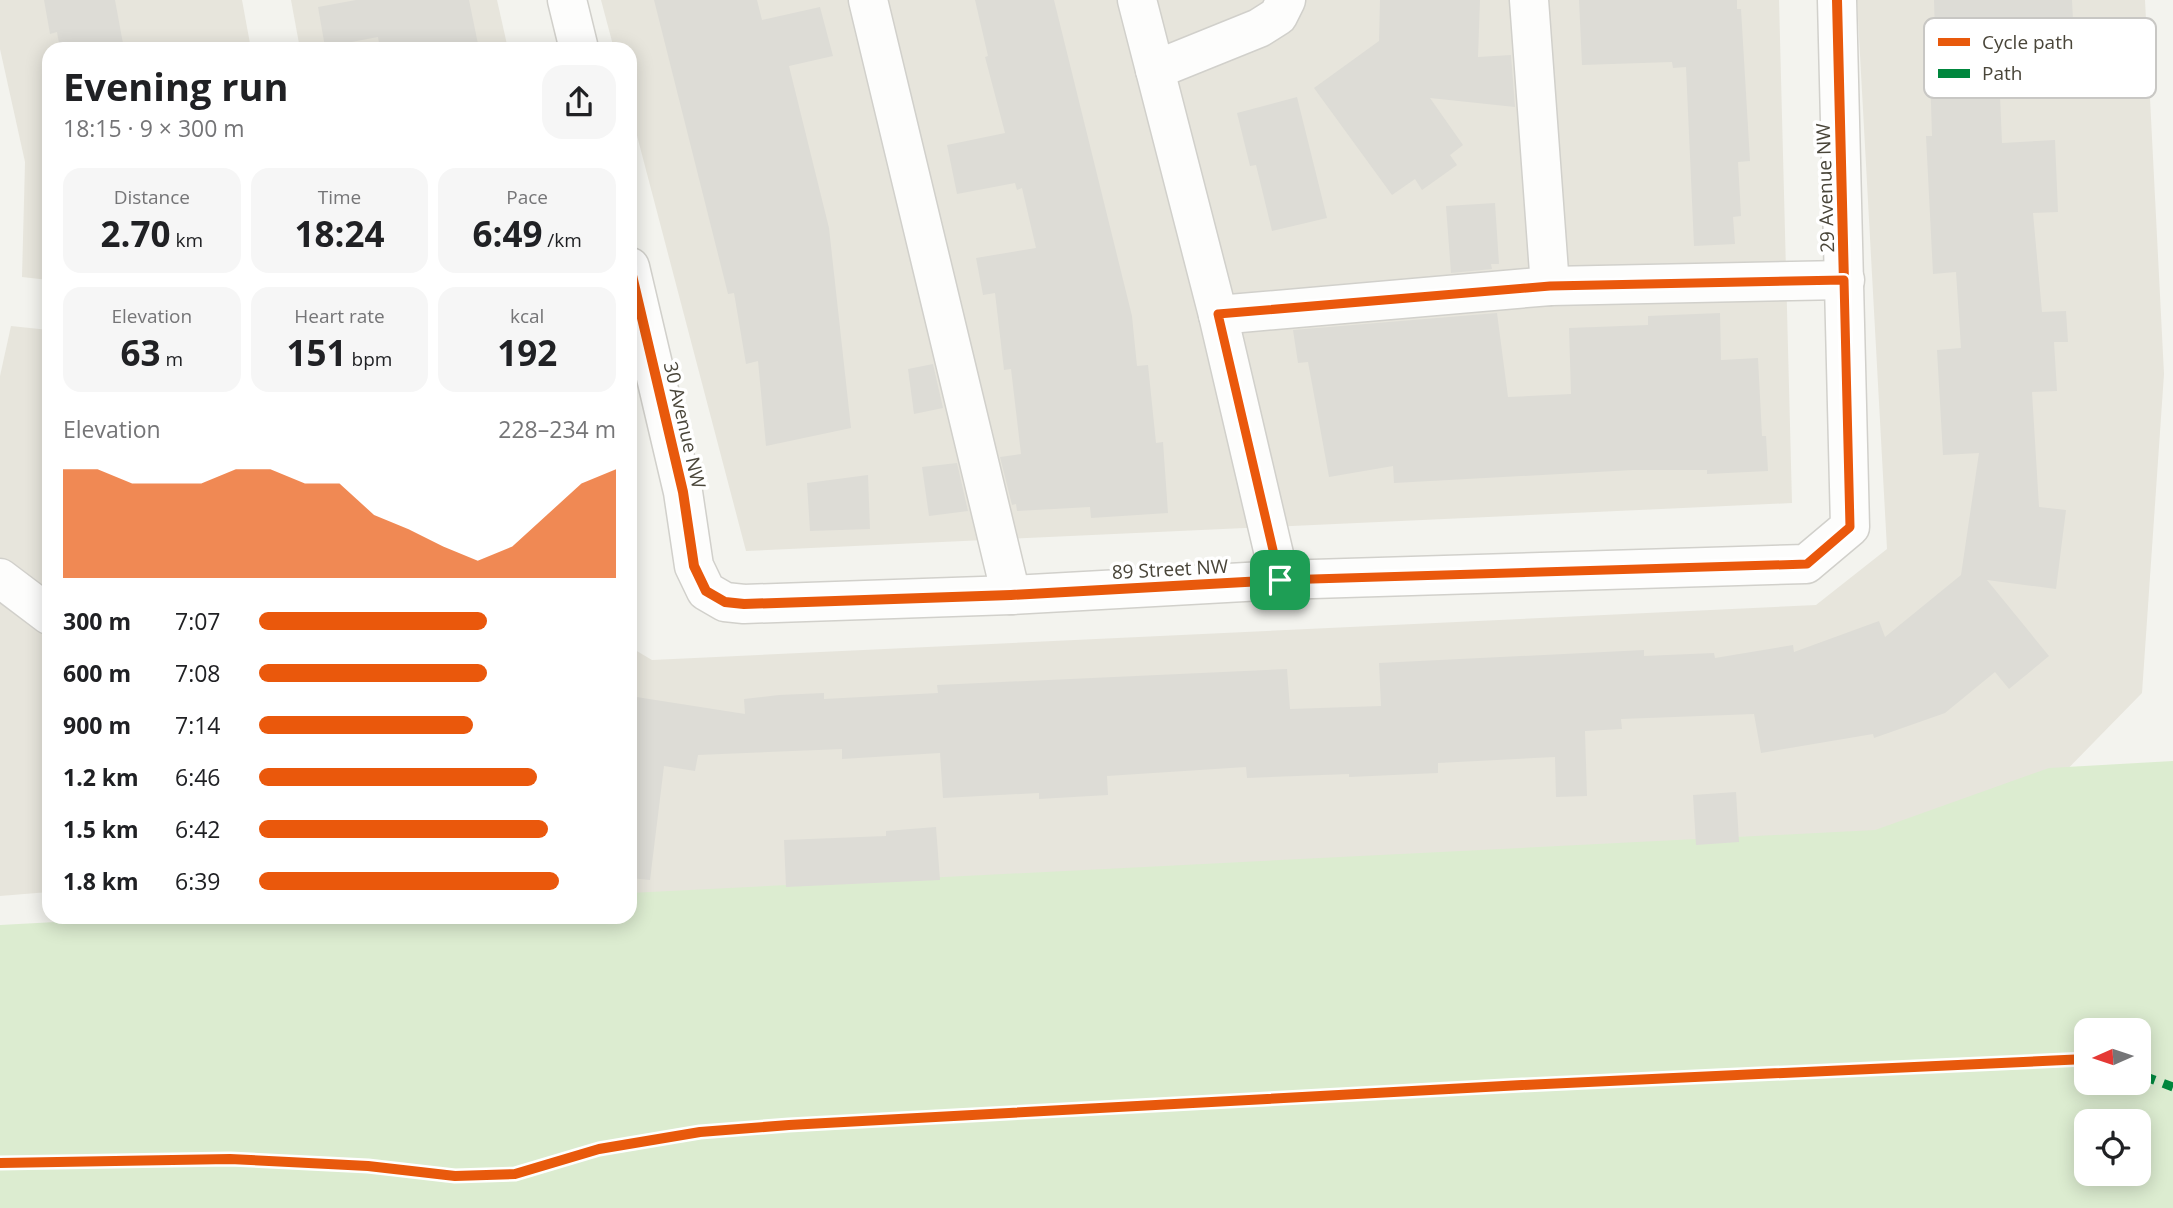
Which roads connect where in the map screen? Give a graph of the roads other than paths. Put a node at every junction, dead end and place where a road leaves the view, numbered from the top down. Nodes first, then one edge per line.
1 (567, 0) edge
2 (868, 0) edge
3 (1137, 0) edge
4 (1286, 0) edge
5 (1529, 0) edge
6 (1837, 0) edge
7 (577, 42) edge
8 (1155, 70) junction
9 (1844, 280) junction
10 (1550, 286) junction
11 (637, 297) edge
12 (1218, 314) junction
13 (1807, 564) joint
14 (0, 578) edge
15 (1280, 580) junction
16 (706, 591) joint
17 (1011, 595) junction
18 (42, 610) edge

1 - 7 street
2 - 17 street
3 - 8 street
4 - 8 street
5 - 10 street
6 - 9 street, 29 Avenue NW
8 - 12 street
9 - 10 street
9 - 13 street, 29 Avenue NW
10 - 12 street
11 - 16 street, 30 Avenue NW
12 - 15 street
13 - 15 street, 89 Street NW
14 - 18 street
15 - 17 street, 89 Street NW
16 - 17 street, 89 Street NW

